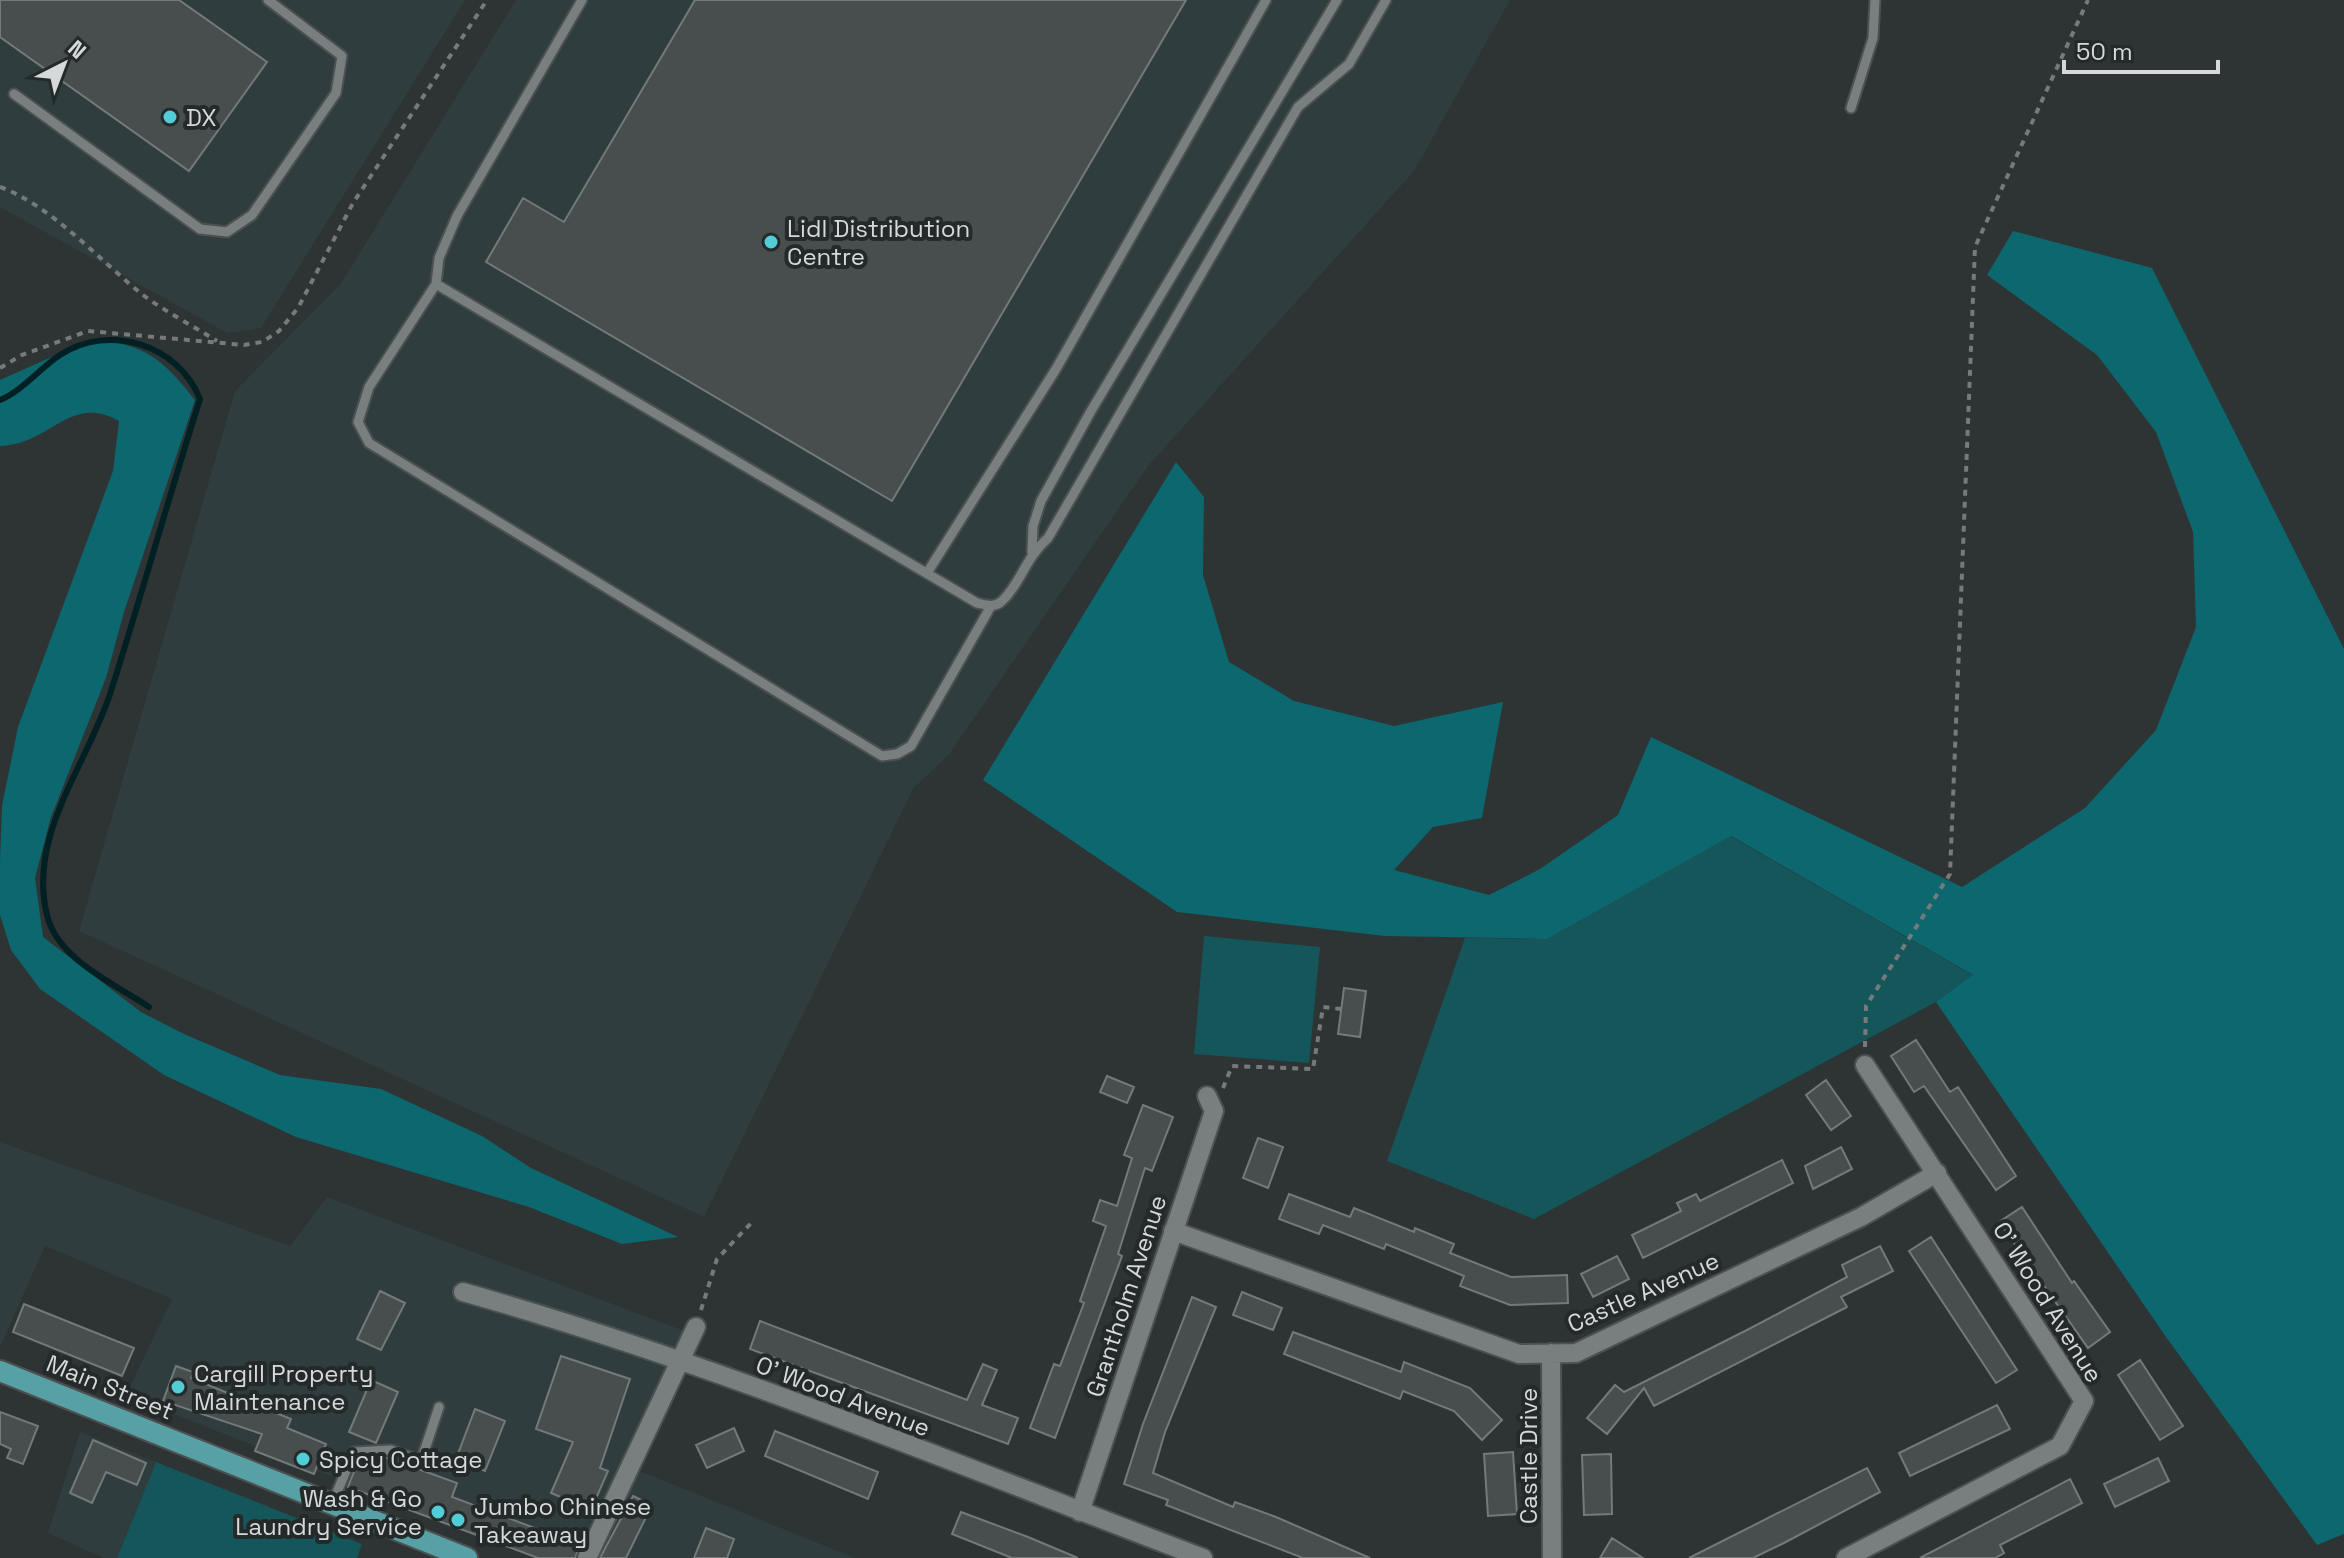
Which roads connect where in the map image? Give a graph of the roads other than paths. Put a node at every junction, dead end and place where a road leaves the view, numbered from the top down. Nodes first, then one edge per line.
1 (268, 0) edge
2 (582, 0) edge
3 (1266, 0) edge
4 (1337, 0) edge
5 (1386, 0) edge
6 (1875, 0) edge
7 (14, 94) dead end
8 (1851, 108) dead end
9 (436, 284) junction
10 (1032, 552) junction
11 (927, 573) junction
12 (991, 606) junction
13 (1865, 1065) road end
14 (1210, 1104) road end
15 (1937, 1173) junction
16 (1173, 1231) junction
17 (463, 1292) dead end
18 (696, 1327) road end
19 (1551, 1353) junction
20 (681, 1361) junction
21 (0, 1371) edge
22 (439, 1407) dead end
23 (332, 1504) junction
24 (1080, 1512) junction
25 (446, 1554) edge
26 (467, 1558) edge
27 (587, 1558) edge
28 (1203, 1558) edge
29 (1552, 1558) edge
30 (1846, 1558) edge

1 - 7 lane
2 - 9 lane
3 - 11 lane
4 - 10 lane
5 - 10 lane
6 - 8 lane
9 - 11 lane
9 - 12 lane
10 - 12 lane
11 - 12 lane
13 - 15 street, O' Wood Avenue
14 - 16 street, Grantholm Avenue
15 - 19 street, Castle Avenue
15 - 30 street, O' Wood Avenue
16 - 19 street, Castle Avenue
16 - 24 street, Grantholm Avenue
17 - 20 street, O' Wood Avenue
18 - 20 street
19 - 29 street, Castle Drive
20 - 24 street, O' Wood Avenue
20 - 27 street
21 - 23 main road, Main Street
22 - 23 lane
23 - 25 main road, Main Street
24 - 28 street, O' Wood Avenue
25 - 26 main road, Main Street

